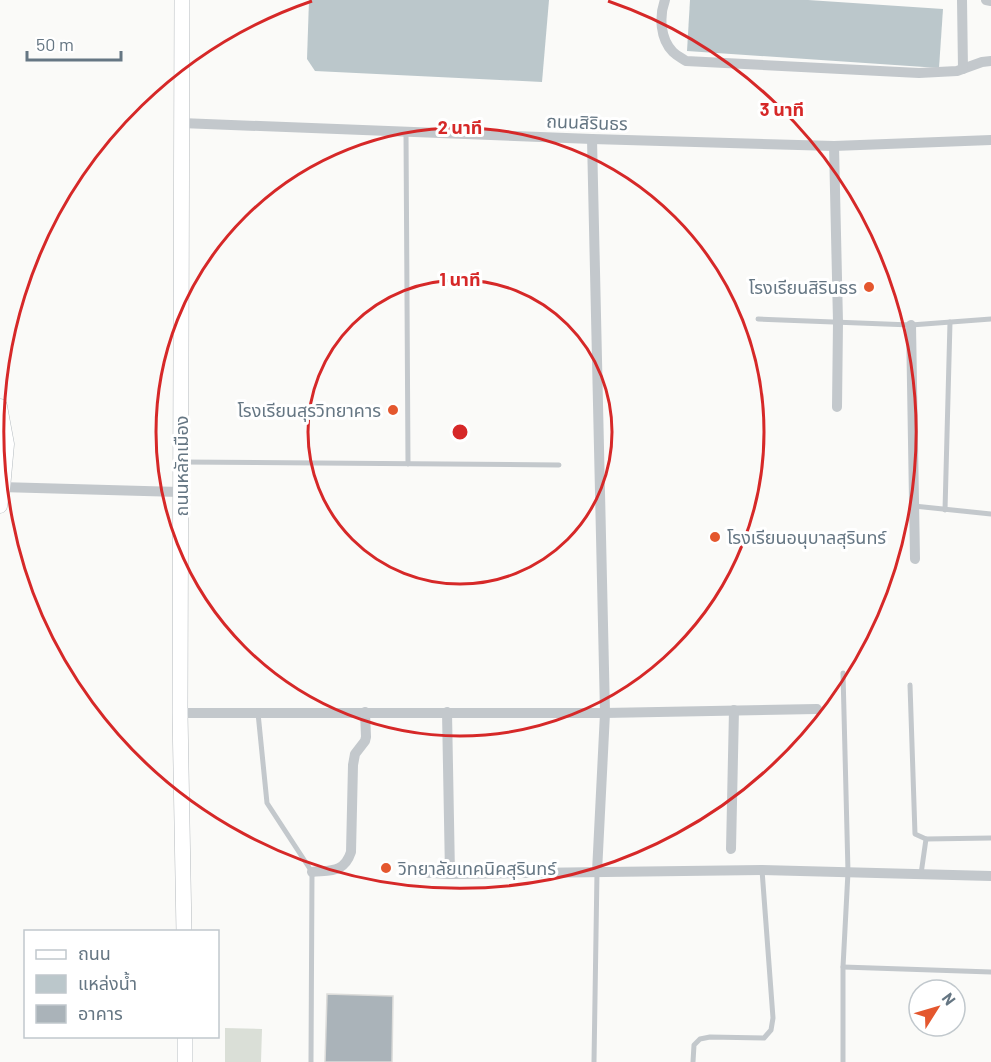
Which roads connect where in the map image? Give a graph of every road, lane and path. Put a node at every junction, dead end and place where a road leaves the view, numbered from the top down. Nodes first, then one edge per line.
1 (182, 0) edge
2 (665, 0) edge
3 (962, 0) edge
4 (986, 0) edge
5 (991, 1) edge
6 (991, 61) edge
7 (963, 69) junction
8 (181, 123) junction
9 (406, 132) junction
10 (592, 139) junction
11 (991, 140) edge
12 (834, 146) junction
13 (758, 319) dead end
14 (991, 319) edge
15 (838, 322) junction
16 (950, 322) junction
17 (911, 325) junction
18 (0, 406) edge
19 (837, 407) dead end
20 (180, 462) junction
21 (408, 464) junction
22 (559, 465) dead end
23 (2, 488) edge
24 (180, 492) junction
25 (0, 506) edge
26 (914, 506) junction
27 (945, 510) junction
28 (991, 514) edge
29 (915, 559) dead end
30 (843, 673) dead end
31 (909, 685) dead end
32 (817, 709) dead end
33 (734, 710) junction
34 (365, 712) junction
35 (447, 712) junction
36 (605, 712) junction
37 (180, 713) junction
38 (258, 713) junction
39 (991, 838) edge
40 (926, 839) junction
41 (731, 849) dead end
42 (762, 870) junction
43 (312, 872) junction
44 (415, 872) dead end
45 (597, 872) junction
46 (848, 872) junction
47 (450, 874) junction
48 (921, 874) junction
49 (991, 876) edge
50 (183, 930) edge
51 (843, 967) junction
52 (991, 972) edge
53 (185, 1038) edge
54 (186, 1062) edge
55 (311, 1062) edge
56 (594, 1062) edge
57 (693, 1062) edge
58 (843, 1062) edge

1 - 8 main road, ถนนหลักเมือง
2 - 7 street
3 - 7 street
4 - 5 street
6 - 7 street
8 - 9 street, ถนนสิรินธร
8 - 20 main road, ถนนหลักเมือง
9 - 10 street, ถนนสิรินธร
9 - 21 lane
10 - 12 street, ถนนสิรินธร
10 - 36 street
11 - 12 street, ถนนสิรินธร
12 - 15 street
13 - 15 lane
14 - 16 lane
15 - 17 lane
15 - 19 street
16 - 17 lane
16 - 27 lane
17 - 26 street
18 - 23 street
20 - 21 lane
20 - 24 main road, ถนนหลักเมือง
21 - 22 lane
23 - 24 street
23 - 25 street
24 - 37 main road, ถนนหลักเมือง
26 - 27 lane
26 - 29 street
27 - 28 lane
30 - 46 lane
31 - 40 lane
32 - 33 street
33 - 36 street
33 - 41 street
34 - 35 street
34 - 38 street
34 - 43 street
35 - 36 street
35 - 47 street
36 - 45 street
37 - 38 street
37 - 50 main road, ถนนหลักเมือง
38 - 43 lane
39 - 40 lane
40 - 48 lane
42 - 45 street
42 - 46 street
42 - 57 lane
43 - 55 lane
44 - 47 street
45 - 47 street
45 - 56 lane
46 - 48 street
46 - 51 lane
48 - 49 street
51 - 52 lane
51 - 58 lane
53 - 54 main road

